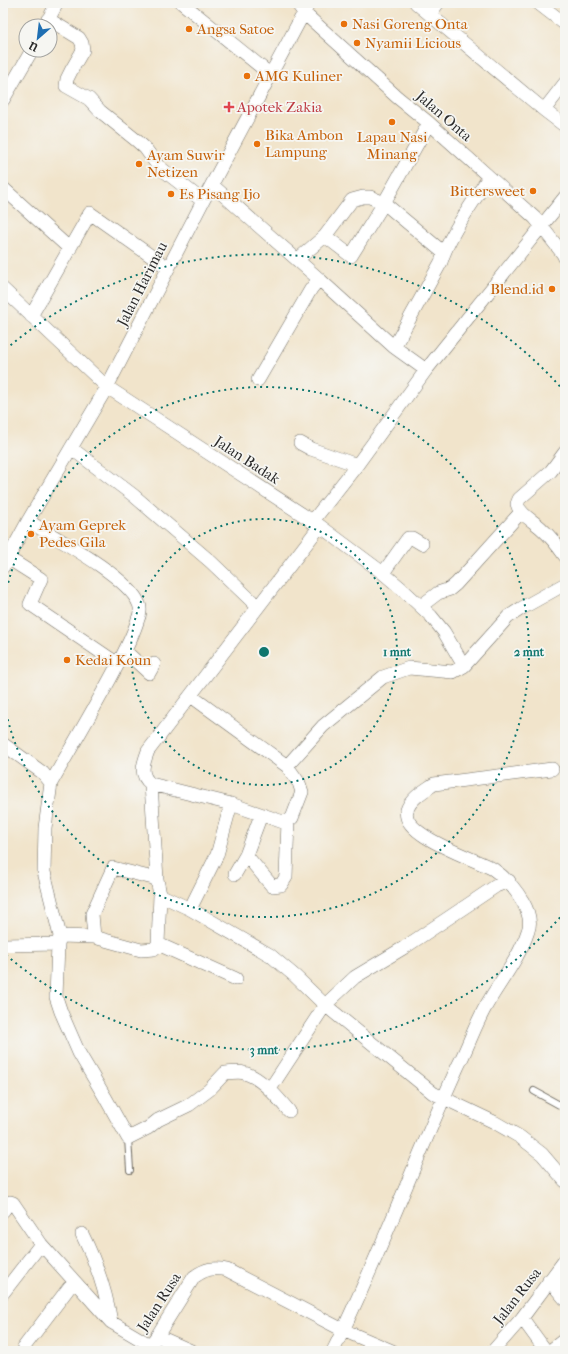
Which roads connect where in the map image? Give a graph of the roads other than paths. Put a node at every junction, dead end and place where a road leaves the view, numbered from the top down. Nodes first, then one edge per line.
1 (57, 3) edge
2 (182, 3) edge
3 (416, 3) edge
4 (438, 3) edge
5 (538, 3) edge
6 (303, 6) edge
7 (430, 14) junction
8 (48, 18) edge
9 (565, 24) edge
10 (58, 28) edge
11 (27, 58) edge
12 (271, 75) junction
13 (565, 82) edge
14 (4, 98) edge
15 (544, 110) junction
16 (429, 123) junction
17 (565, 126) edge
18 (488, 177) junction
19 (212, 185) junction
20 (3, 188) edge
21 (565, 197) edge
22 (203, 201) junction
23 (384, 203) junction
24 (541, 227) junction
25 (324, 236) junction
26 (70, 249) junction
27 (444, 253) junction
28 (565, 258) edge
29 (297, 260) junction
30 (168, 268) junction
31 (319, 279) junction
32 (3, 289) edge
33 (32, 316) junction
34 (394, 347) junction
35 (426, 370) junction
36 (258, 380) dead end
37 (107, 387) junction
38 (300, 443) dead end
39 (71, 448) junction
40 (565, 452) edge
41 (356, 465) junction
42 (521, 512) junction
43 (28, 521) junction
44 (316, 524) junction
45 (422, 544) dead end
46 (6, 556) edge
47 (565, 556) edge
48 (383, 572) junction
49 (565, 584) edge
50 (421, 606) junction
51 (258, 607) junction
52 (125, 651) junction
53 (118, 664) junction
54 (154, 664) dead end
55 (459, 669) junction
56 (191, 696) junction
57 (3, 744) edge
58 (287, 766) junction
59 (552, 769) dead end
60 (51, 782) junction
61 (151, 784) junction
62 (231, 804) junction
63 (261, 815) junction
64 (285, 821) junction
65 (246, 855) junction
66 (236, 874) dead end
67 (156, 879) junction
68 (509, 881) junction
69 (160, 895) junction
70 (190, 909) junction
71 (94, 937) junction
72 (59, 940) junction
73 (158, 944) junction
74 (3, 945) edge
75 (236, 979) dead end
76 (325, 1005) junction
77 (270, 1089) junction
78 (534, 1091) dead end
79 (443, 1099) junction
80 (565, 1108) edge
81 (289, 1111) dead end
82 (128, 1138) junction
83 (130, 1170) dead end
84 (565, 1181) edge
85 (3, 1210) edge
86 (82, 1234) dead end
87 (41, 1244) junction
88 (565, 1260) edge
89 (565, 1278) edge
90 (74, 1281) junction
91 (551, 1283) junction
92 (3, 1293) edge
93 (565, 1299) edge
94 (522, 1318) junction
95 (111, 1322) junction
96 (343, 1330) junction
97 (565, 1340) edge
98 (151, 1344) edge
99 (24, 1347) dead end
100 (191, 1351) edge
101 (333, 1351) edge
102 (392, 1351) edge
103 (493, 1351) edge
104 (546, 1351) edge
105 (550, 1351) edge

1 - 8 street
2 - 12 street
3 - 7 street
4 - 7 street
5 - 9 street
6 - 12 street, Jalan Harimau
6 - 16 street, Jalan Onta
7 - 15 street
10 - 22 street
11 - 14 street
12 - 19 street, Jalan Harimau
13 - 15 street
15 - 17 street
16 - 18 street, Jalan Onta
16 - 23 street
18 - 24 street, Jalan Onta
18 - 27 street
19 - 22 street, Jalan Harimau
19 - 29 street
20 - 26 street
21 - 24 street
22 - 30 street, Jalan Harimau
23 - 25 street
23 - 25 street
23 - 27 street
24 - 28 street, Jalan Onta
24 - 35 street
25 - 29 street
26 - 30 street
26 - 33 street
27 - 34 street
29 - 31 street
30 - 37 street, Jalan Harimau
31 - 34 street
31 - 36 street
32 - 33 street, Jalan Badak
33 - 37 street, Jalan Badak
34 - 35 street
35 - 41 street
37 - 39 street, Jalan Harimau
37 - 44 street, Jalan Badak
38 - 41 street
39 - 43 street, Jalan Harimau
39 - 51 street
40 - 42 street
41 - 44 street
42 - 47 street
42 - 50 street
43 - 46 street, Jalan Harimau
43 - 52 street
44 - 48 street, Jalan Badak
44 - 51 street
45 - 48 street
46 - 53 street
48 - 50 street, Jalan Badak
49 - 55 street
50 - 55 street, Jalan Badak
51 - 56 street
52 - 53 street
52 - 54 street
53 - 60 street
55 - 58 street
56 - 58 street
56 - 61 street
57 - 60 street
58 - 64 street
59 - 68 street
60 - 72 street
61 - 62 street
61 - 67 street
62 - 63 street
62 - 70 street
63 - 64 street
63 - 65 street
64 - 65 street
65 - 66 street
67 - 69 street
67 - 71 street
68 - 76 street
68 - 79 street
69 - 70 street
69 - 73 street
70 - 76 street
71 - 72 street
71 - 73 street
72 - 74 street
72 - 82 street
73 - 75 street
76 - 77 street
76 - 79 street
77 - 81 street
77 - 82 street
78 - 80 lane
79 - 84 street
79 - 96 street
82 - 83 lane
85 - 87 street
86 - 95 street
87 - 90 street
87 - 92 street
88 - 91 street, Jalan Rusa
89 - 91 street
90 - 95 street
90 - 99 street
91 - 93 street
91 - 94 street, Jalan Rusa
94 - 103 street, Jalan Rusa
94 - 104 street
95 - 98 street
96 - 98 street, Jalan Rusa
96 - 101 street
96 - 102 street
97 - 105 street
98 - 100 street

